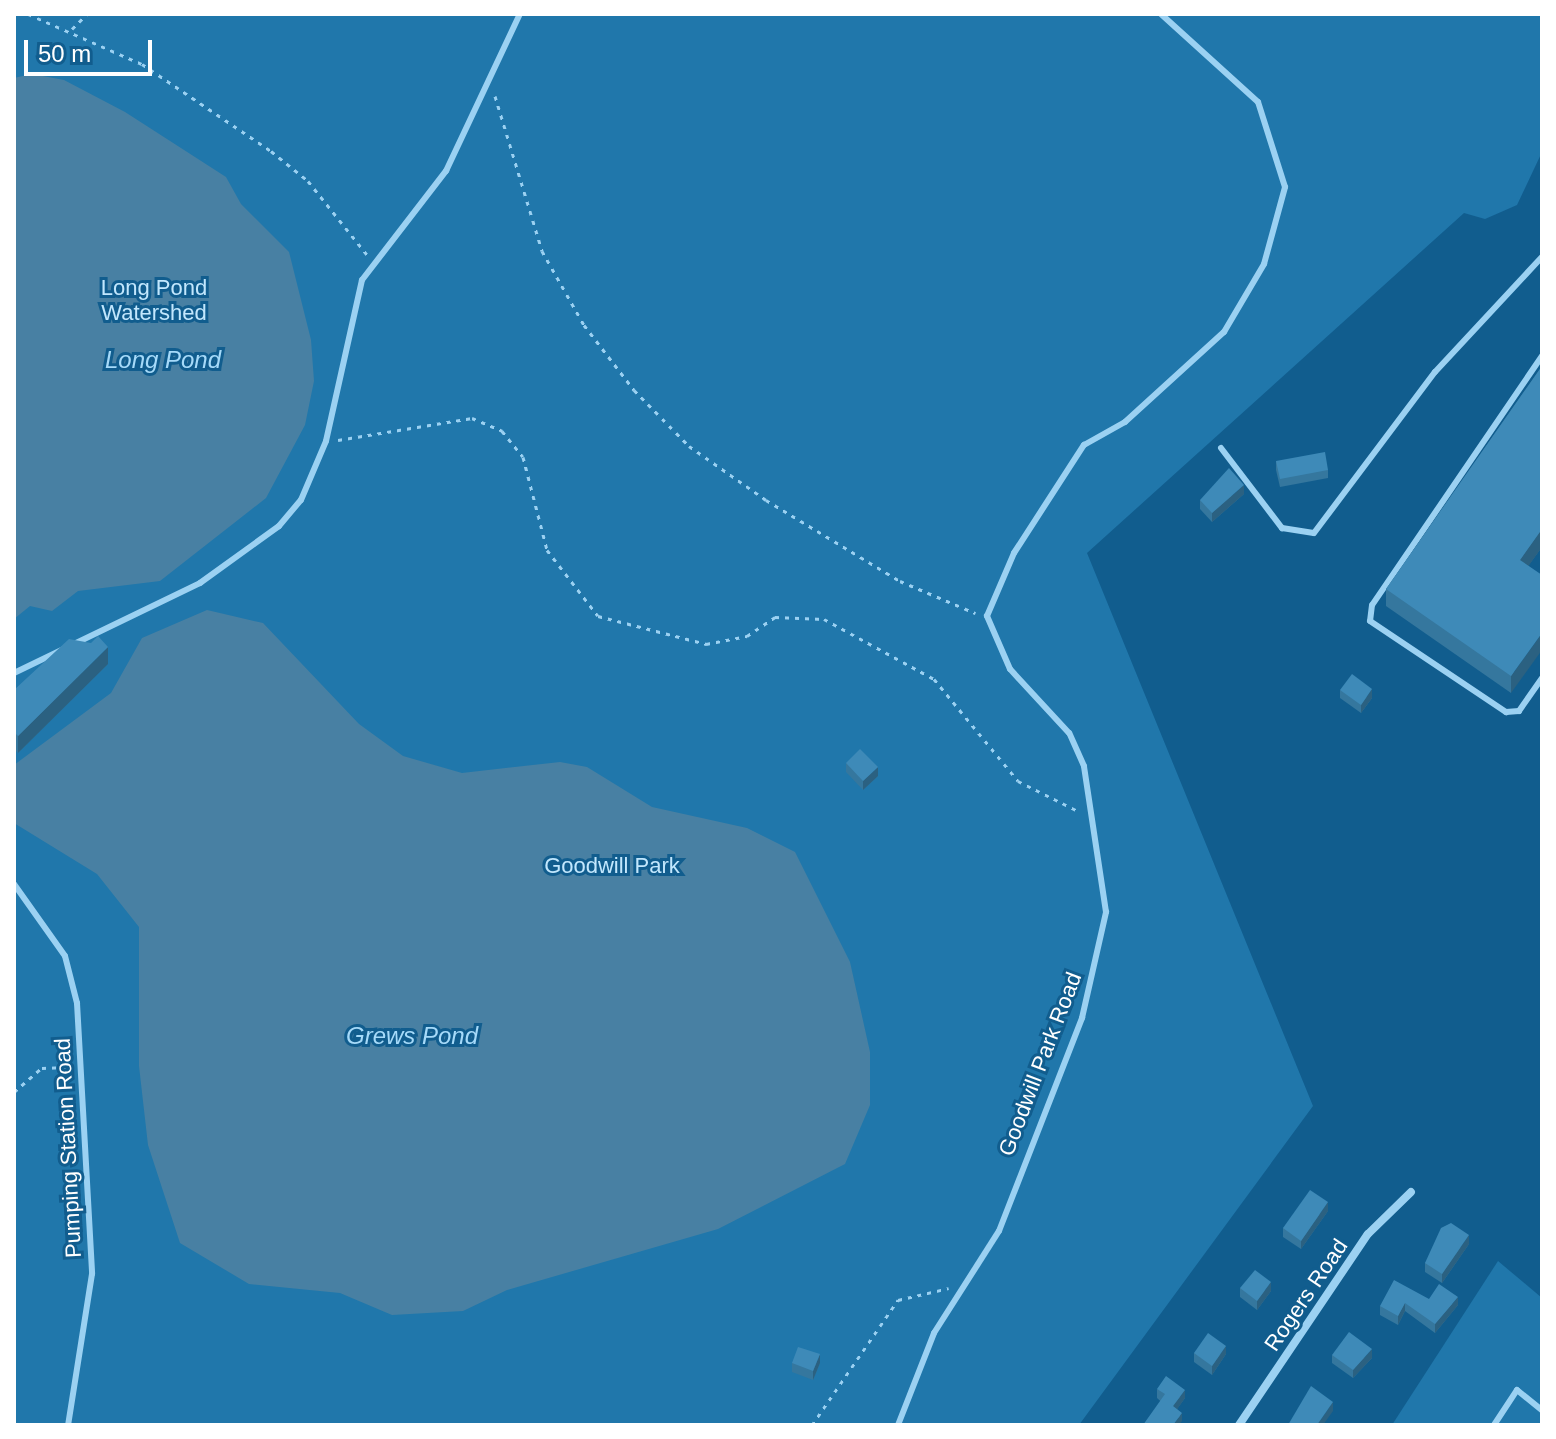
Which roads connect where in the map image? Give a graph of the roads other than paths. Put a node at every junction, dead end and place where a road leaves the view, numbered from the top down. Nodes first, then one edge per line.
1 (520, 14) edge
2 (1161, 14) edge
3 (1542, 257) edge
4 (1542, 356) edge
5 (1221, 448) dead end
6 (14, 673) edge
7 (1542, 678) edge
8 (14, 884) edge
9 (1411, 1192) dead end
10 (1542, 1410) edge
11 (68, 1425) edge
12 (898, 1425) edge
13 (1239, 1425) edge
14 (1494, 1425) edge

1 - 6 lane
2 - 12 lane, Goodwill Park Road
3 - 5 lane
4 - 7 lane
8 - 11 lane, Pumping Station Road
9 - 13 street, Rogers Road
10 - 14 lane

